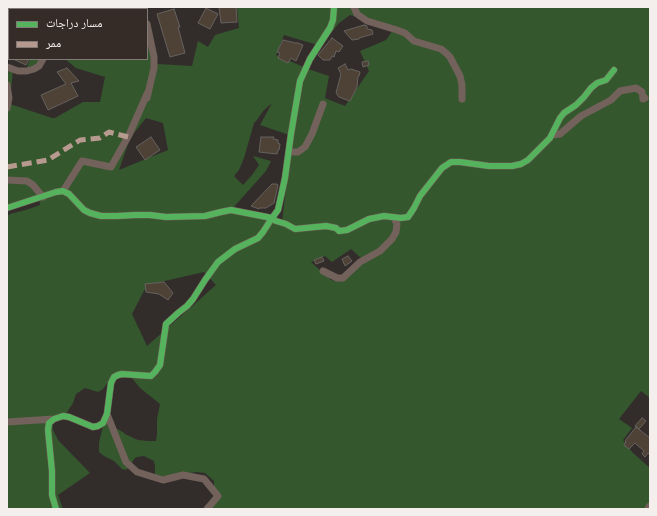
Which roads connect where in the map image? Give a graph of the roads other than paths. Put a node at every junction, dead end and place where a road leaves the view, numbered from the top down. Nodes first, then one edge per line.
1 (334, 7) edge
2 (354, 7) edge
3 (148, 29) edge
4 (42, 60) edge
5 (8, 69) edge
6 (614, 70) dead end
7 (7, 85) edge
8 (147, 94) junction
9 (645, 98) dead end
10 (462, 99) dead end
11 (323, 104) dead end
12 (7, 108) edge
13 (145, 110) dead end
14 (552, 135) junction
15 (289, 151) junction
16 (7, 180) edge
17 (64, 191) junction
18 (43, 197) junction
19 (7, 208) edge
20 (272, 218) junction
21 (394, 218) junction
22 (323, 271) dead end
23 (107, 414) junction
24 (54, 419) junction
25 (7, 422) edge
26 (56, 509) edge
27 (207, 509) edge

1 - 15 street
2 - 10 street
3 - 8 street
4 - 5 street
6 - 14 street
7 - 12 street
8 - 13 street
8 - 17 street
9 - 14 street
11 - 15 street
14 - 21 street
15 - 20 street
16 - 18 street
17 - 18 street
17 - 20 street
18 - 19 street
20 - 21 street
20 - 23 street
21 - 22 street
23 - 24 street
23 - 27 street
24 - 25 street
24 - 26 street

